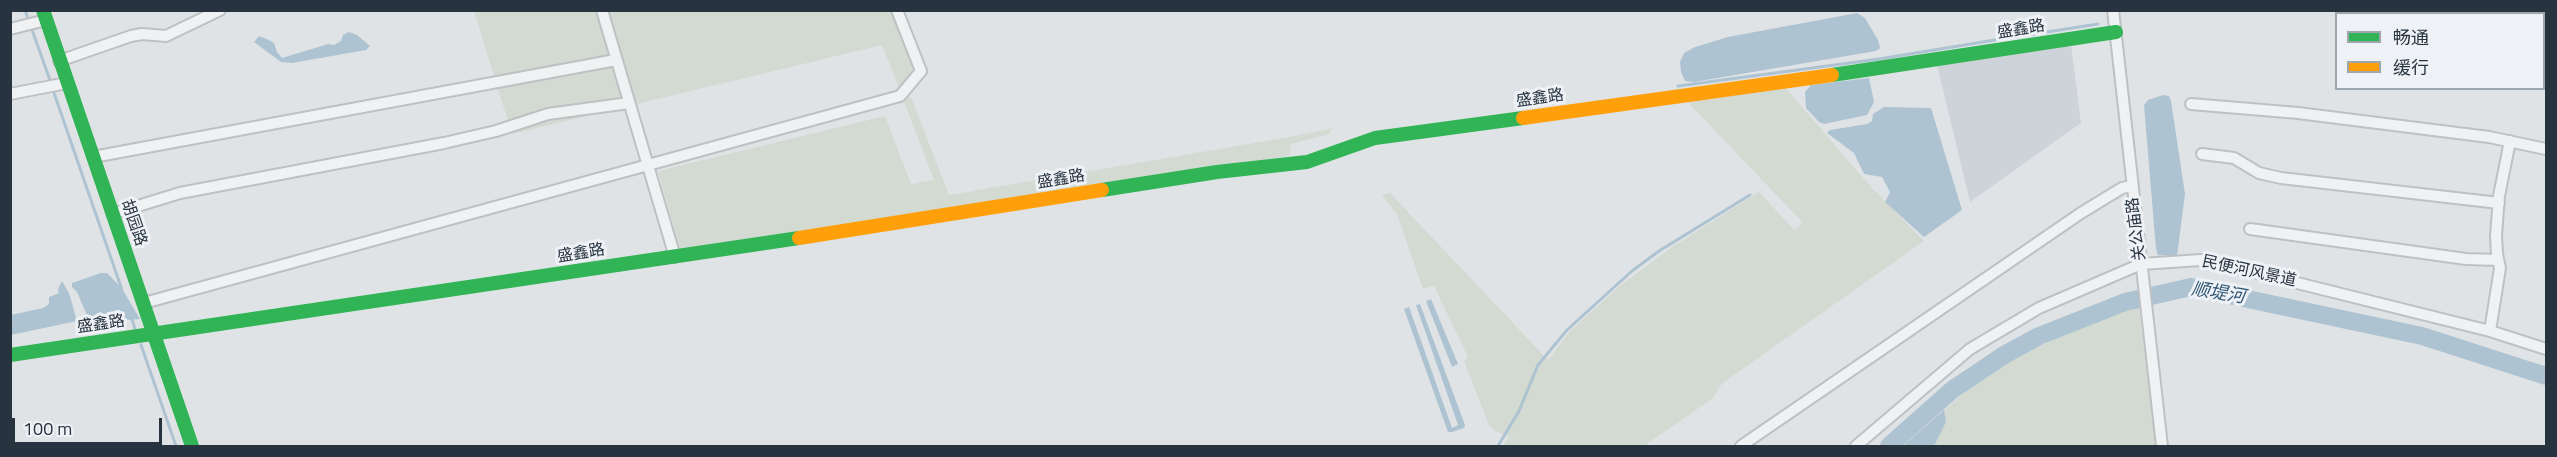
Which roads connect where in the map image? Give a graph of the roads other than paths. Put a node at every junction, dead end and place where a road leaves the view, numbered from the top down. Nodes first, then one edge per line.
1 (220, 10) edge
2 (602, 10) edge
3 (897, 10) edge
4 (2113, 10) edge
5 (37, 20) edge
6 (10, 29) edge
7 (2115, 32) junction
8 (616, 60) junction
9 (59, 61) junction
10 (56, 85) junction
11 (10, 94) edge
12 (629, 103) junction
13 (2191, 104) dead end
14 (2510, 141) junction
15 (2547, 148) edge
16 (2202, 154) dead end
17 (93, 157) junction
18 (647, 166) junction
19 (2132, 186) junction
20 (2499, 203) junction
21 (112, 214) junction
22 (2250, 229) dead end
23 (675, 256) junction
24 (2498, 260) junction
25 (2142, 268) junction
26 (144, 303) junction
27 (2490, 331) junction
28 (154, 334) junction
29 (2547, 349) edge
30 (10, 355) edge
31 (192, 447) edge
32 (1742, 447) edge
33 (1856, 447) edge
34 (2162, 447) edge

1 - 9 street
2 - 8 street
3 - 18 street
4 - 7 street, 关公庙路
5 - 6 street
5 - 9 street, 胡园路
7 - 19 street, 关公庙路
7 - 23 street, 盛鑫路
8 - 12 street
8 - 17 street
9 - 10 street, 胡园路
10 - 11 street
10 - 17 street, 胡园路
12 - 18 street
12 - 21 street
13 - 14 street
14 - 15 street
14 - 20 street
16 - 20 street
17 - 21 street, 胡园路
18 - 23 street
18 - 26 street
19 - 25 street, 关公庙路
19 - 32 street
20 - 24 street
21 - 26 street, 胡园路
22 - 24 street
23 - 28 street, 盛鑫路
24 - 27 street
25 - 27 street, 民便河风景道
25 - 33 street, 民便河风景道
25 - 34 street, 关公庙路
26 - 28 street, 胡园路
27 - 29 street, 民便河风景道
28 - 30 street, 盛鑫路
28 - 31 street, 胡园路

